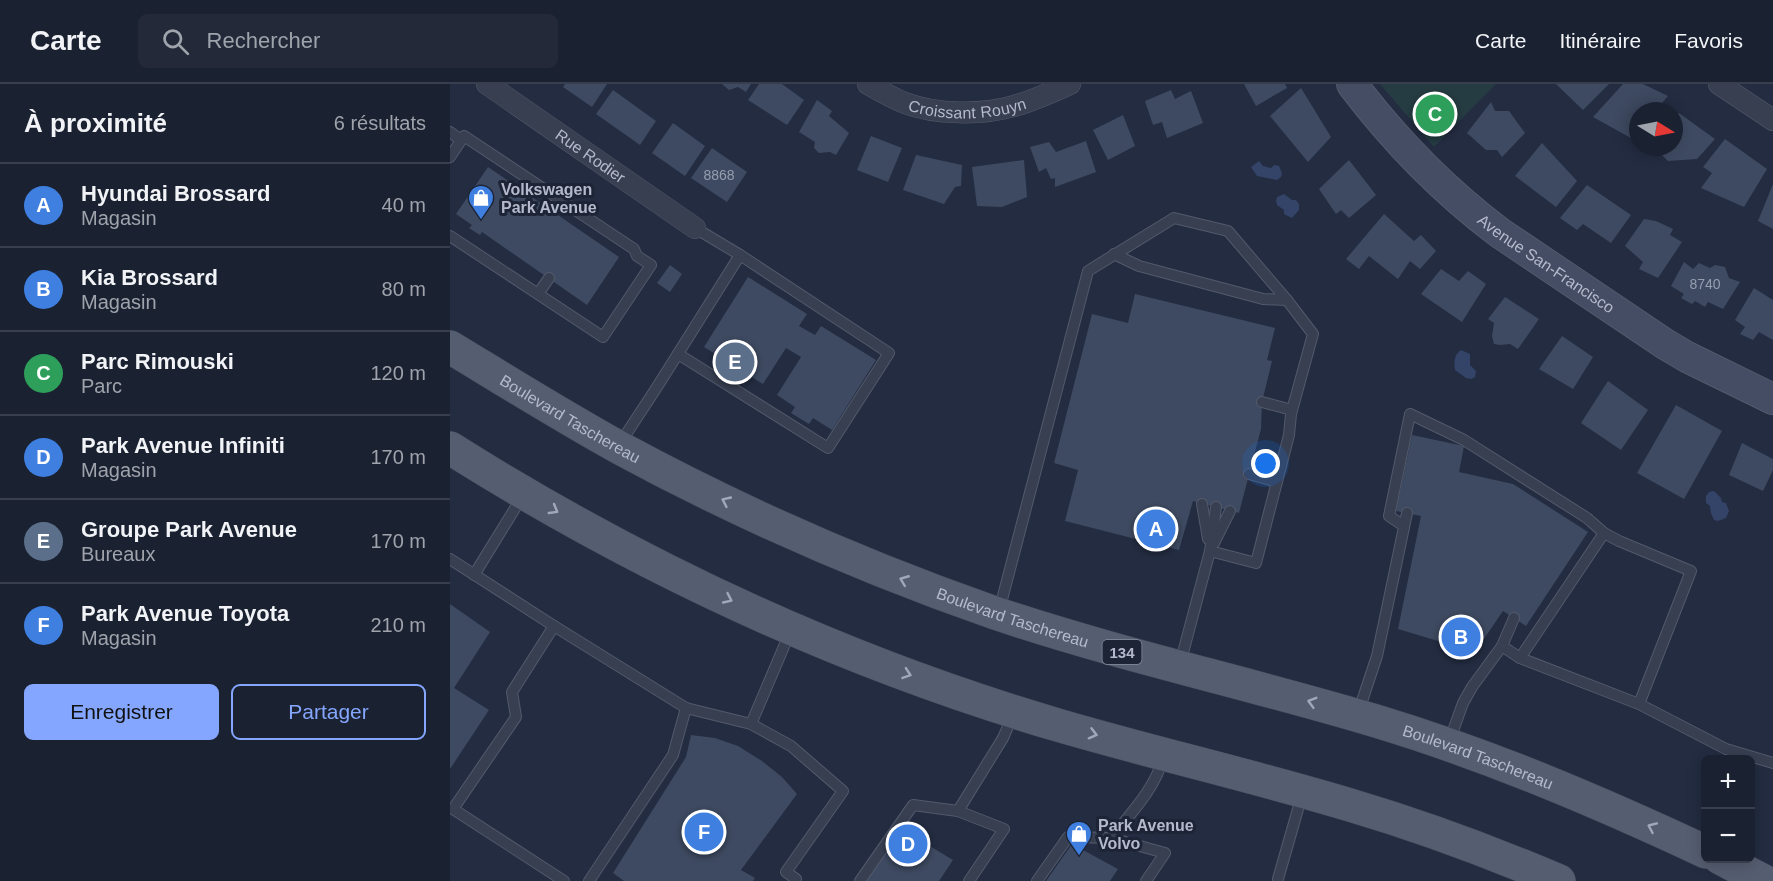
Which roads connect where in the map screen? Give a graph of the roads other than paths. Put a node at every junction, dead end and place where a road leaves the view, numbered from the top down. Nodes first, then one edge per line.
1 (487, 84) edge
2 (868, 84) edge
3 (1068, 84) edge
4 (1352, 84) edge
5 (1719, 84) edge
6 (1773, 120) edge
7 (450, 132) edge
8 (461, 140) junction
9 (450, 157) edge
10 (695, 228) joint
11 (450, 236) edge
12 (1114, 254) junction
13 (740, 255) junction
14 (549, 278) dead end
15 (538, 294) junction
16 (1287, 300) junction
17 (450, 346) edge
18 (678, 354) junction
19 (1773, 399) edge
20 (1262, 402) dead end
21 (1292, 410) junction
22 (618, 447) junction
23 (450, 448) edge
24 (1249, 474) dead end
25 (1277, 482) junction
26 (524, 493) junction
27 (1202, 504) dead end
28 (1216, 507) dead end
29 (1230, 511) dead end
30 (1407, 513) dead end
31 (1404, 526) junction
32 (1604, 533) junction
33 (1210, 551) junction
34 (450, 559) edge
35 (474, 575) junction
36 (998, 614) junction
37 (1514, 618) dead end
38 (554, 626) junction
39 (792, 628) junction
40 (1502, 646) junction
41 (1520, 658) junction
42 (1179, 667) junction
43 (1638, 704) junction
44 (686, 708) junction
45 (1015, 711) junction
46 (1358, 716) junction
47 (751, 724) junction
48 (1448, 745) junction
49 (1165, 753) junction
50 (1773, 763) edge
51 (1303, 791) junction
52 (451, 808) edge
53 (958, 811) junction
54 (1111, 838) junction
55 (1701, 850) edge
56 (1730, 863) edge
57 (1278, 879) dead end
58 (564, 881) edge
59 (589, 881) edge
60 (795, 881) edge
61 (860, 881) edge
62 (969, 881) edge
63 (1037, 881) edge
64 (1146, 881) edge
65 (1559, 881) edge
66 (1764, 881) edge

1 - 10 street, Rue Rodier
2 - 3 street, Croissant Rouyn
4 - 19 street, Avenue San-Francisco
5 - 6 street
7 - 8 lane
8 - 9 lane
8 - 15 lane
10 - 13 lane
11 - 15 lane
12 - 16 lane
12 - 16 lane
12 - 36 lane
13 - 18 lane
13 - 18 lane
14 - 15 lane
16 - 21 lane
17 - 22 main road, Boulevard Taschereau / 134
18 - 22 lane
20 - 21 lane
21 - 25 lane
36 -> 22 main road, Boulevard Taschereau / 134
23 - 26 main road
24 - 25 lane
25 - 33 lane
26 - 35 lane
26 -> 39 main road
27 - 33 lane
28 - 33 lane
29 - 33 lane
30 - 31 lane
31 - 32 lane
31 - 46 lane
32 - 41 lane
32 - 43 lane
33 - 42 lane
34 - 35 lane
35 - 38 lane
36 - 42 main road, Boulevard Taschereau / 134
37 - 40 lane
38 - 44 lane
38 - 52 lane
39 -> 45 main road
39 - 47 lane
40 - 41 lane
40 - 48 lane
41 - 43 lane
46 -> 42 main road, Boulevard Taschereau / 134
43 - 50 lane
44 - 47 lane
44 - 59 lane
45 -> 49 main road
45 - 53 lane
46 - 48 main road, Boulevard Taschereau / 134
47 - 60 lane
55 -> 48 main road, Boulevard Taschereau / 134
49 - 51 main road
49 - 54 lane
51 - 57 lane
51 - 65 main road
52 - 58 lane
53 - 61 lane
53 - 62 lane
54 - 63 lane
54 - 64 lane
56 - 66 main road

